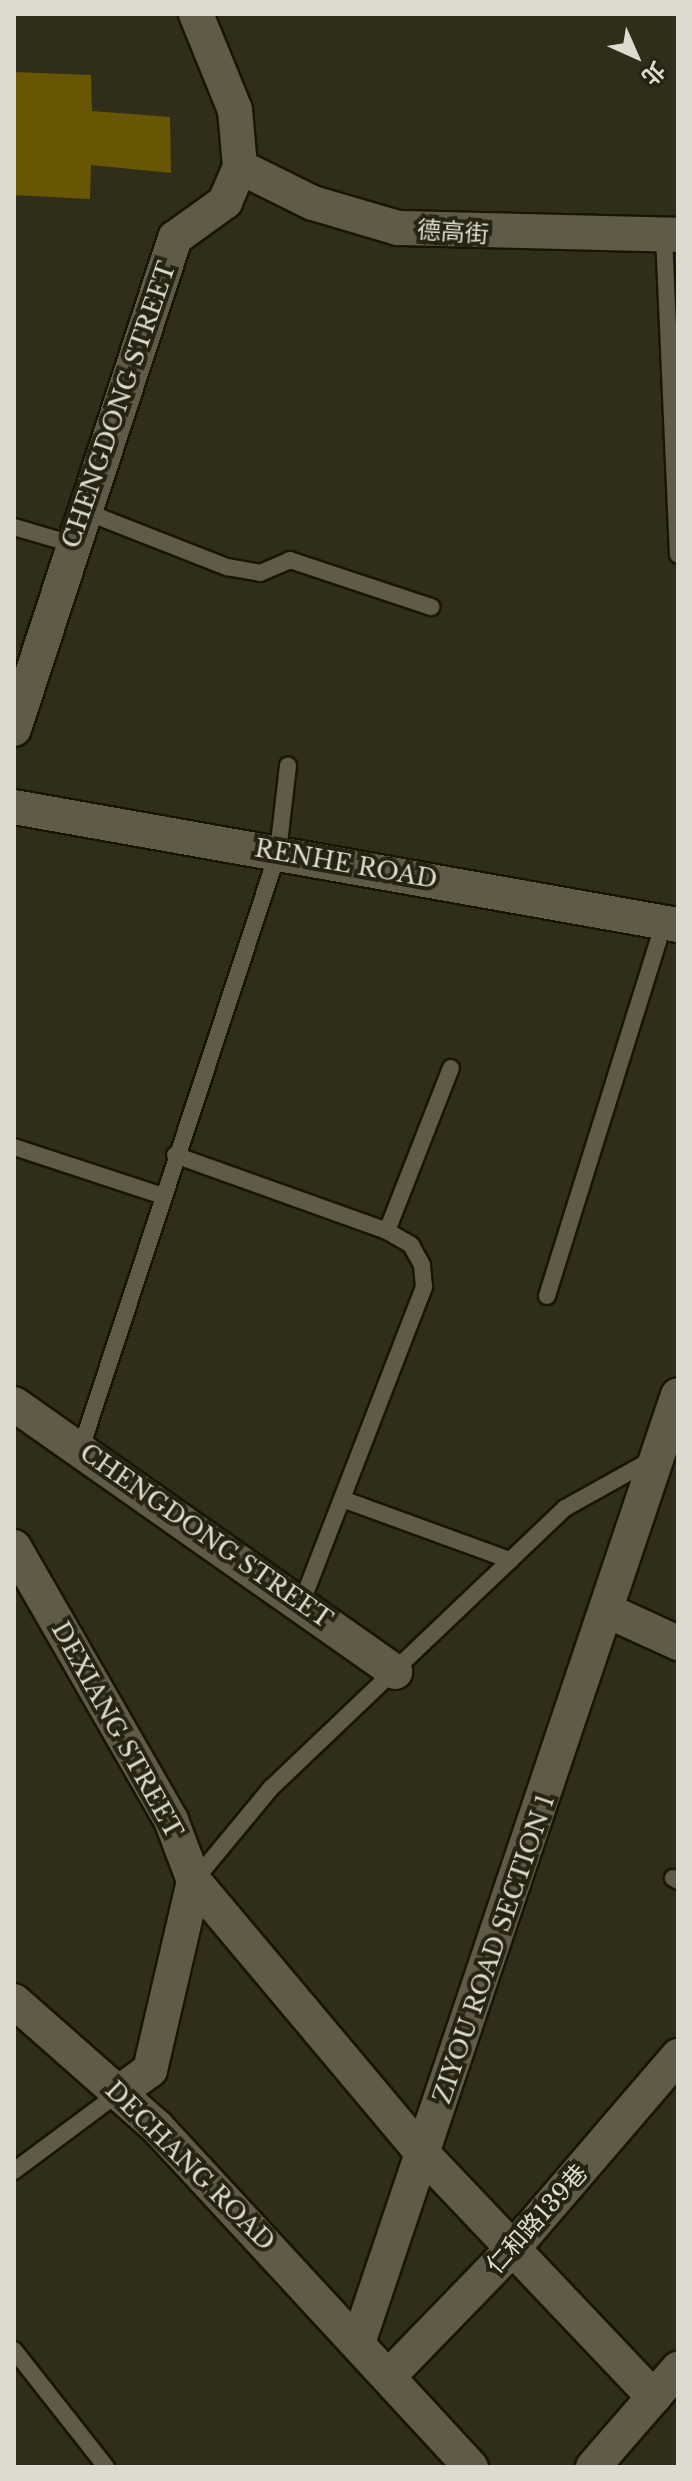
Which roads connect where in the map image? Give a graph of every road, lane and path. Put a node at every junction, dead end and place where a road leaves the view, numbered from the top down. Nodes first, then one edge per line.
1 (196, 14) edge
2 (240, 167) junction
3 (671, 235) edge
4 (84, 511) junction
5 (14, 527) edge
6 (72, 544) junction
7 (678, 555) edge
8 (431, 607) dead end
9 (14, 729) edge
10 (288, 766) dead end
11 (14, 807) edge
12 (278, 852) junction
13 (671, 923) edge
14 (451, 1068) dead end
15 (14, 1147) edge
16 (175, 1155) junction
17 (160, 1195) junction
18 (387, 1231) junction
19 (547, 1296) dead end
20 (678, 1395) edge
21 (14, 1404) edge
22 (81, 1448) junction
23 (658, 1456) junction
24 (345, 1500) junction
25 (14, 1547) edge
26 (510, 1560) junction
27 (302, 1602) junction
28 (608, 1611) junction
29 (678, 1643) edge
30 (395, 1672) junction
31 (194, 1881) junction
32 (14, 2001) edge
33 (678, 2056) edge
34 (120, 2092) junction
35 (424, 2155) junction
36 (14, 2171) edge
37 (516, 2245) junction
38 (359, 2340) junction
39 (14, 2350) edge
40 (678, 2369) edge
41 (389, 2376) junction
42 (654, 2397) junction
43 (106, 2467) edge
44 (471, 2467) edge
45 (593, 2467) edge

1 - 2 street, CHENGDONG STREET
2 - 3 street, 德高街
2 - 4 street, CHENGDONG STREET
3 - 7 lane
4 - 6 street, CHENGDONG STREET
4 - 8 lane
5 - 6 lane
6 - 9 street, CHENGDONG STREET
10 - 12 lane
11 - 12 street, RENHE ROAD
12 - 13 street, RENHE ROAD
12 - 16 lane
13 - 19 lane
14 - 18 lane
15 - 17 lane
16 - 17 lane
16 - 18 lane
17 - 22 lane
18 - 24 lane
20 - 23 street, ZIYOU ROAD SECTION 1
21 - 22 street, CHENGDONG STREET
22 - 27 street, CHENGDONG STREET
23 - 26 lane
23 - 28 street, ZIYOU ROAD SECTION 1
24 - 26 lane
24 - 27 lane
25 - 31 street, DEXIANG STREET
26 - 30 lane
27 - 30 street, CHENGDONG STREET
28 - 29 street
28 - 35 street, ZIYOU ROAD SECTION 1
30 - 31 lane
31 - 34 street
31 - 35 street
32 - 34 street, DECHANG ROAD
33 - 37 street, 仁和路139巷
34 - 36 lane
34 - 38 street, DECHANG ROAD
35 - 37 street
35 - 38 street, ZIYOU ROAD SECTION 1
37 - 41 street, 仁和路139巷
37 - 42 street
38 - 41 street
39 - 43 lane
40 - 42 street
41 - 44 street
42 - 45 street

